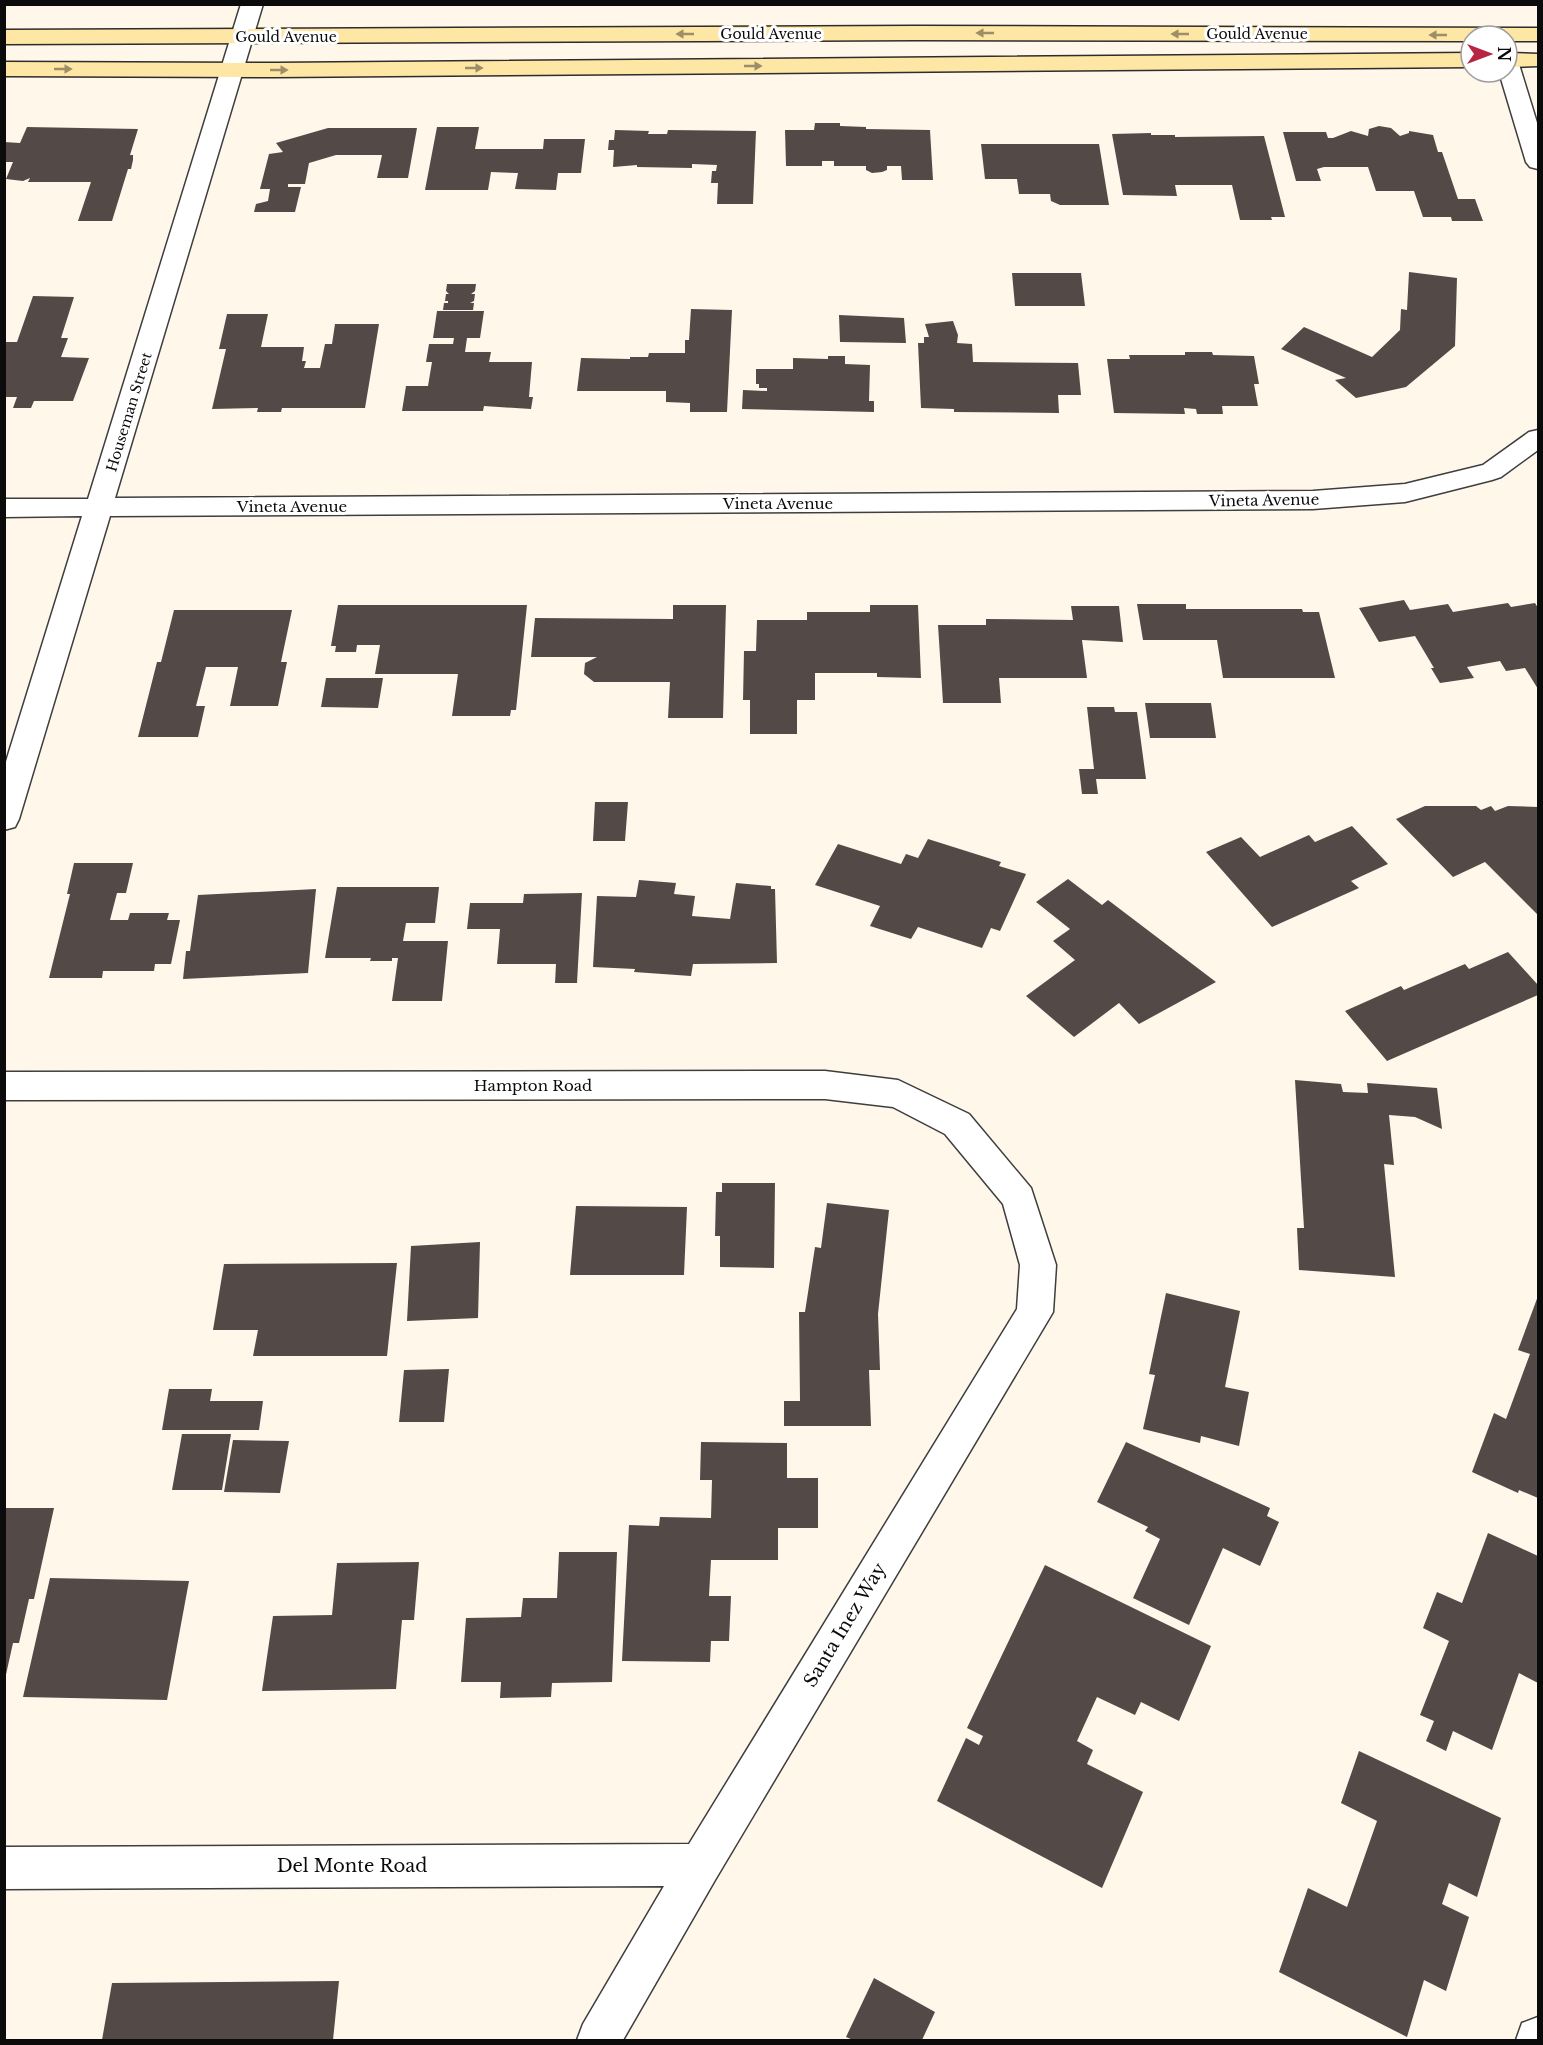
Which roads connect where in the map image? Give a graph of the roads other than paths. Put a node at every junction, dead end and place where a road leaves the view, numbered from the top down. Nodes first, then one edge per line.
1 (252, 4) edge
2 (1519, 35) edge
3 (1539, 35) edge
4 (1459, 36) edge
5 (4, 37) edge
6 (243, 37) junction
7 (1459, 60) edge
8 (1539, 60) edge
9 (1519, 61) edge
10 (4, 69) edge
11 (232, 70) junction
12 (1514, 84) edge
13 (1539, 162) edge
14 (1539, 438) edge
15 (100, 507) junction
16 (4, 508) edge
17 (4, 819) edge
18 (4, 1086) edge
19 (1018, 1198) joint
20 (700, 1865) junction
21 (4, 1868) edge
22 (599, 2040) edge

1 - 6 street, Houseman Street
2 - 3 street, Gould Avenue
4 -> 6 street, Gould Avenue
5 - 6 street, Gould Avenue
6 - 11 street, Houseman Street
11 -> 7 street, Gould Avenue
8 - 9 street
10 -> 11 street, Gould Avenue
11 - 15 street, Houseman Street
12 - 13 street
14 - 15 street, Vineta Avenue
15 - 16 street, Vineta Avenue
15 - 17 street, Houseman Street
18 - 19 street, Hampton Road
19 - 20 street, Santa Inez Way
20 - 21 street, Del Monte Road
20 - 22 street, Santa Inez Way

